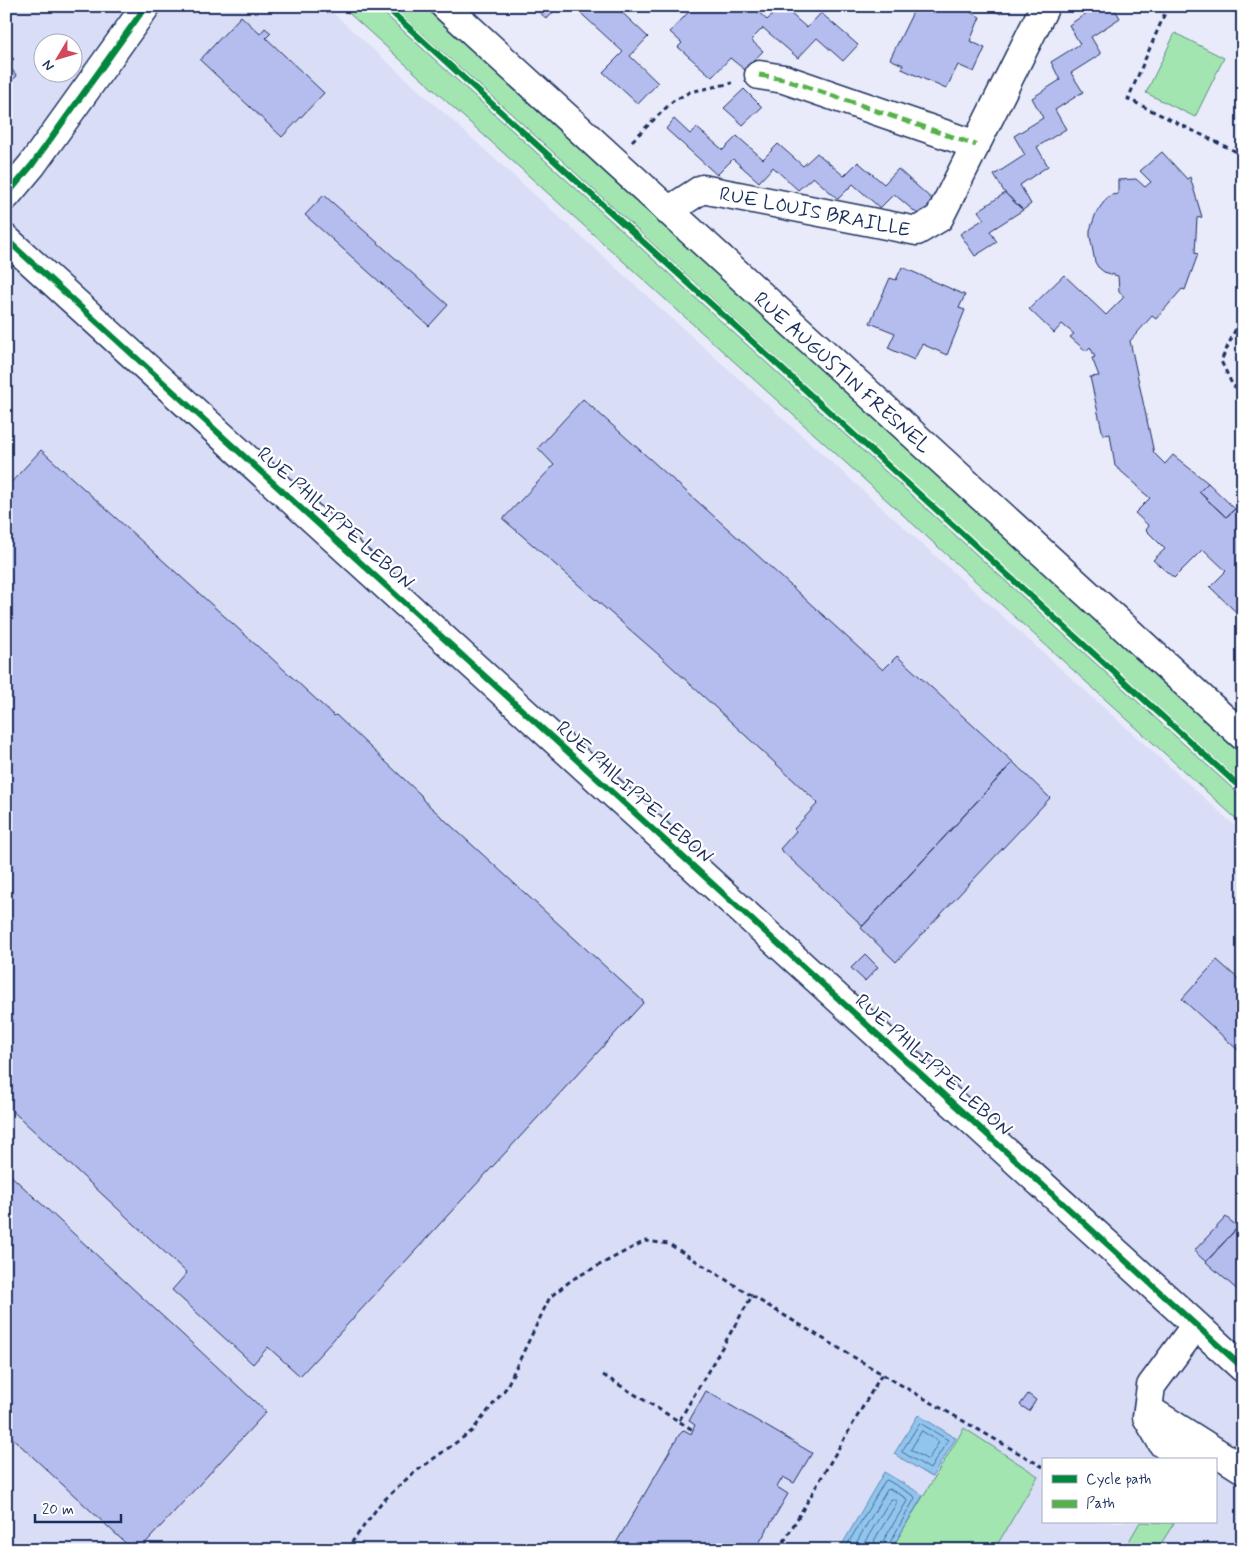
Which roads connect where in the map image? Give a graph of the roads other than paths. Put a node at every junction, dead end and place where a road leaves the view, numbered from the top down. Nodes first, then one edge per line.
1 (146, 6) edge
2 (445, 6) edge
3 (1045, 6) edge
4 (759, 75) road end
5 (976, 145) junction
6 (6, 196) edge
7 (668, 211) junction
8 (6, 239) edge
9 (1243, 736) edge
10 (1196, 1326) junction
11 (1243, 1368) edge
12 (1148, 1409) junction
13 (1187, 1458) edge
14 (1243, 1469) edge
15 (1216, 1474) edge
16 (1243, 1490) edge

1 - 6 street
2 - 7 street, RUE AUGUSTIN FRESNEL
3 - 5 street, RUE LOUIS BRAILLE
4 - 5 street
5 - 7 street, RUE LOUIS BRAILLE
7 - 9 street, RUE AUGUSTIN FRESNEL
8 - 10 street, RUE PHILIPPE LEBON
10 - 11 street, RUE PHILIPPE LEBON
10 - 12 street
12 - 13 street
12 - 14 street
15 - 16 street

